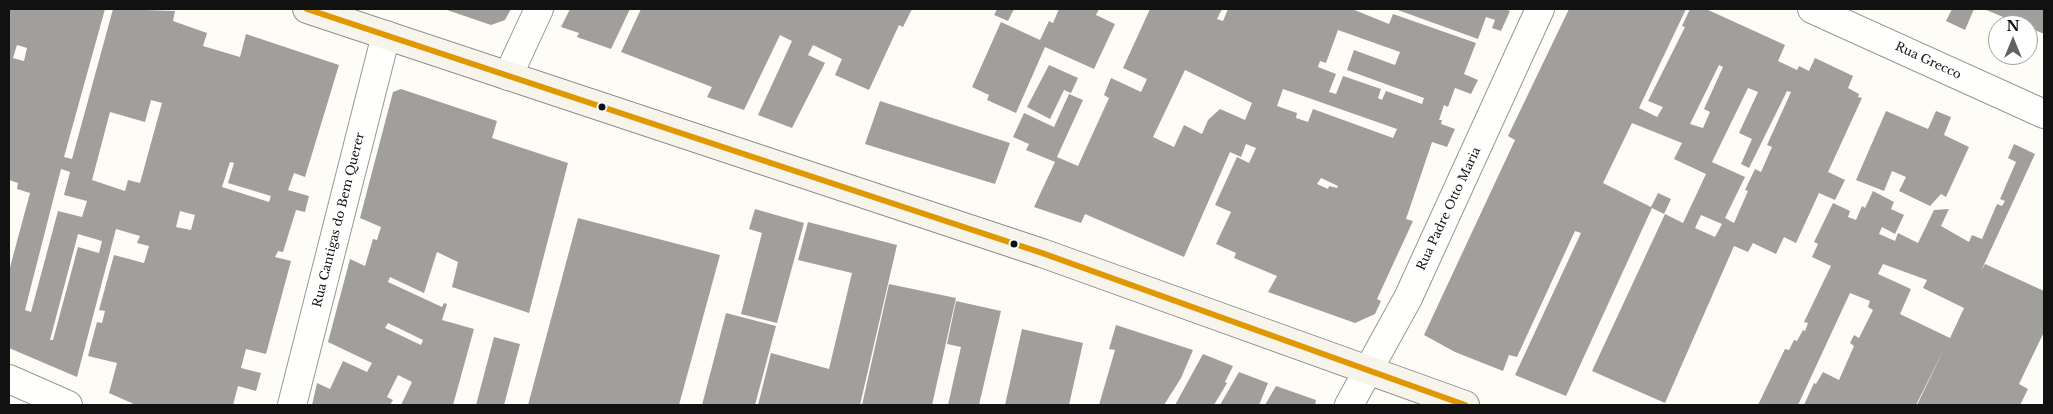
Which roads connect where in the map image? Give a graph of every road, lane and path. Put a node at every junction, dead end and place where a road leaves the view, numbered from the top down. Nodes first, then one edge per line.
1 (307, 9) edge
2 (539, 9) edge
3 (1540, 9) edge
4 (1812, 9) edge
5 (386, 35) junction
6 (508, 76) junction
7 (2044, 114) edge
8 (1368, 371) junction
9 (9, 379) edge
10 (68, 405) edge
11 (292, 405) edge
12 (1349, 405) edge
13 (1464, 405) edge

1 - 5 main road
2 - 6 street
3 - 8 street, Rua Padre Otto Maria
4 - 7 street, Rua Grecco
5 - 6 main road
5 - 11 street, Rua Cantigas do Bem Querer
6 - 8 main road
8 - 12 street, Rua Padre Otto Maria
8 - 13 main road
9 - 10 street

